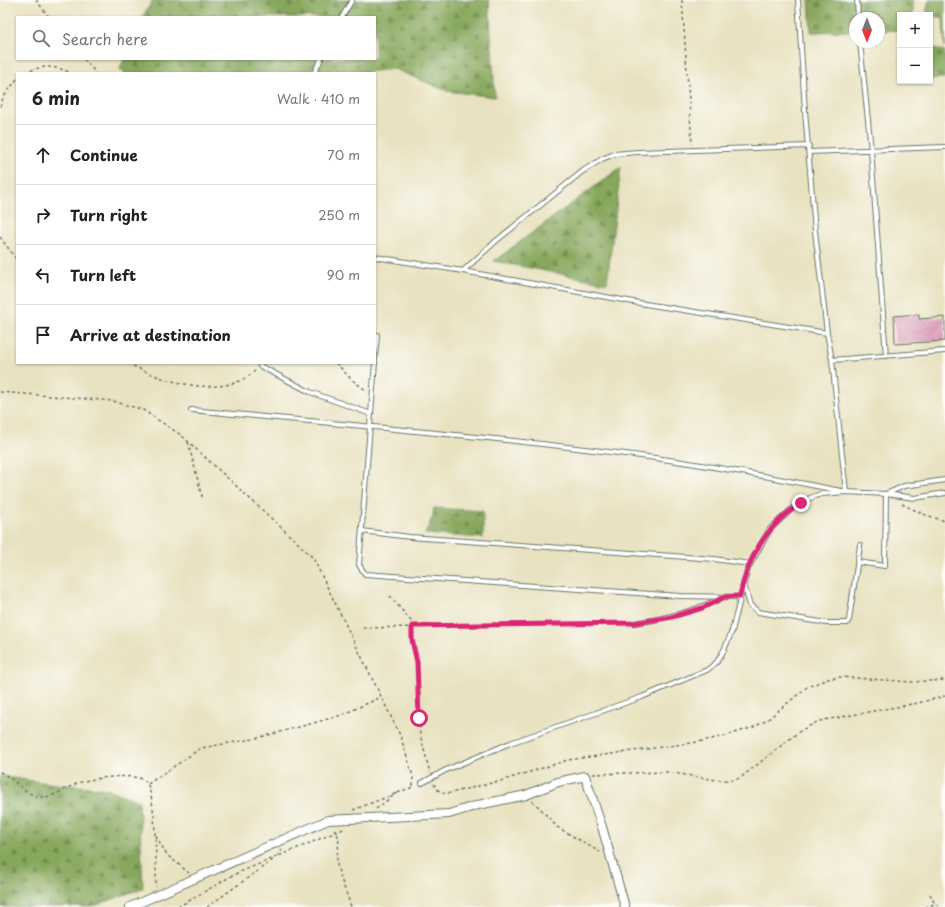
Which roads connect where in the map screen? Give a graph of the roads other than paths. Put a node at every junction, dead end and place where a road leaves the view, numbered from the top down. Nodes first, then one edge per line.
1 (352, 0) edge
2 (798, 0) edge
3 (857, 0) edge
4 (858, 12) edge
5 (343, 16) edge
6 (861, 48) edge
7 (320, 60) edge
8 (314, 72) edge
9 (809, 146) junction
10 (945, 147) edge
11 (871, 150) junction
12 (809, 152) junction
13 (376, 257) edge
14 (463, 271) junction
15 (826, 333) junction
16 (377, 335) dead end
17 (376, 346) edge
18 (945, 351) edge
19 (886, 356) junction
20 (832, 360) junction
21 (375, 364) edge
22 (260, 366) road end
23 (191, 410) dead end
24 (371, 414) junction
25 (370, 427) junction
26 (945, 480) edge
27 (846, 492) junction
28 (945, 493) edge
29 (886, 494) junction
30 (362, 531) junction
31 (860, 545) dead end
32 (857, 562) junction
33 (750, 564) junction
34 (743, 583) junction
35 (740, 596) junction
36 (724, 597) junction
37 (634, 623) road end
38 (422, 783) road end
39 (130, 907) edge
40 (625, 907) edge

1 - 5 lane
2 - 9 lane
3 - 4 lane
6 - 11 lane
7 - 8 lane
9 - 12 lane
9 - 14 lane
10 - 11 lane
11 - 12 lane
11 - 19 lane
12 - 15 lane
13 - 14 lane
14 - 15 lane
15 - 20 lane
16 - 17 lane
18 - 19 lane
19 - 20 lane
20 - 27 lane
21 - 24 lane
22 - 24 lane
23 - 25 lane
24 - 25 lane
25 - 27 lane
25 - 30 lane
26 - 29 lane
27 - 29 lane
27 - 33 lane
28 - 29 lane
29 - 32 lane
30 - 33 lane
30 - 36 lane
31 - 32 lane
32 - 34 lane
33 - 34 lane
34 - 35 lane
35 - 36 lane
35 - 38 lane
36 - 37 lane
39 - 40 street

